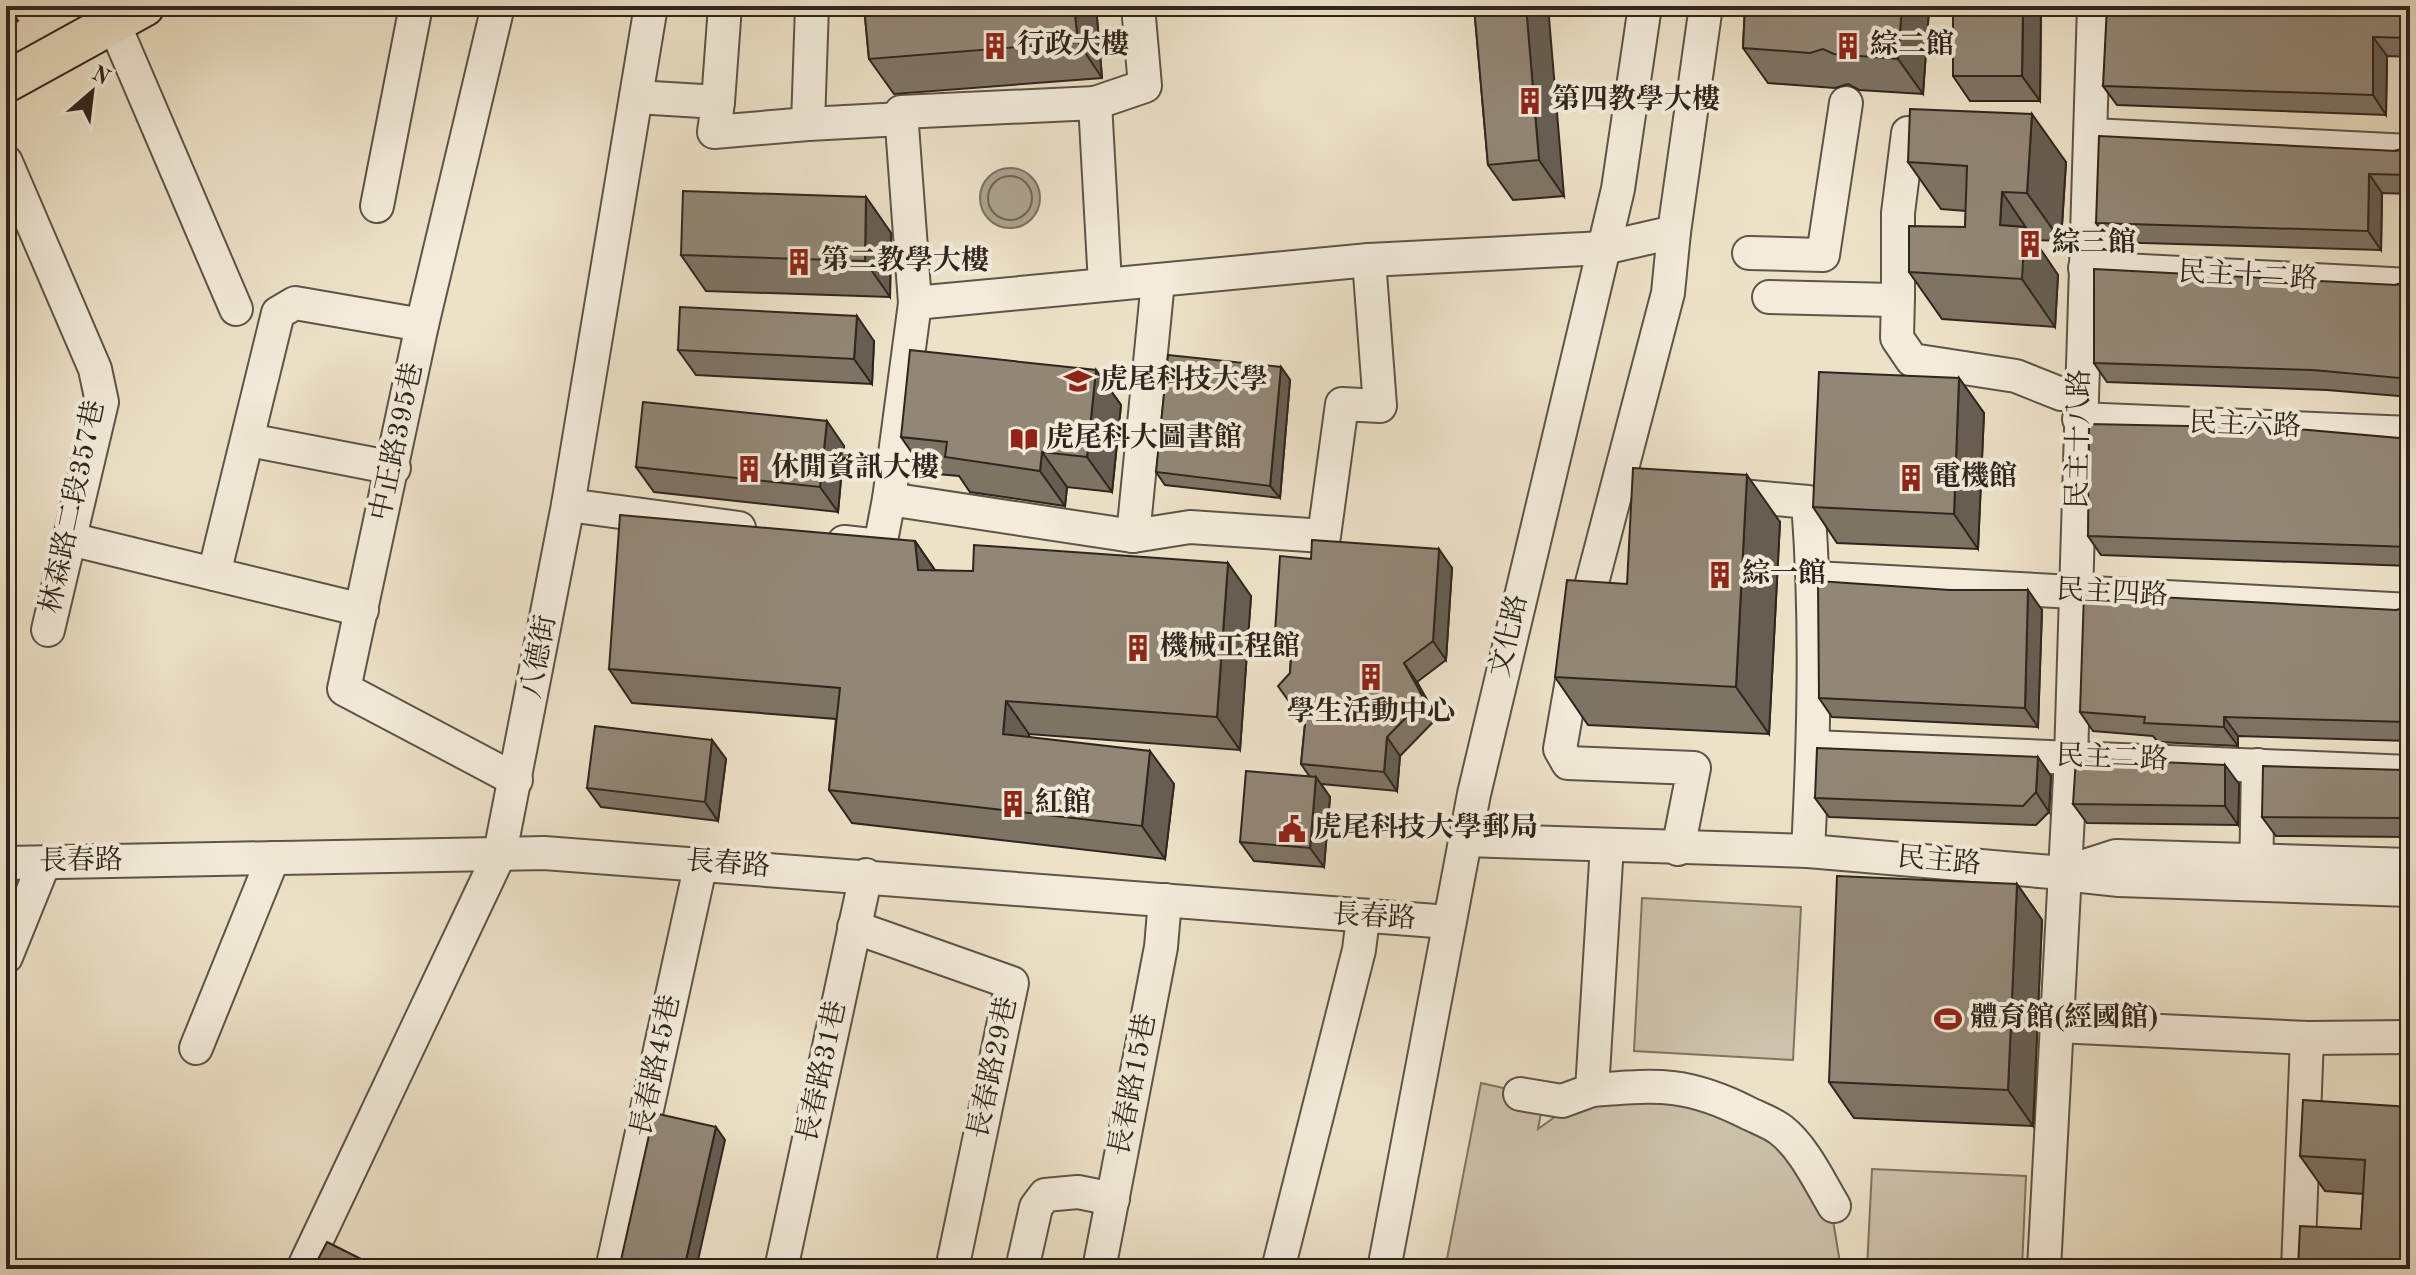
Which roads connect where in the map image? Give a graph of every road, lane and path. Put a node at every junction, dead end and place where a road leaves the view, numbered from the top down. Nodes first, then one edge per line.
1 (416, 6) edge
2 (498, 6) edge
3 (651, 6) edge
4 (725, 6) edge
5 (812, 6) edge
6 (1138, 6) edge
7 (1645, 6) edge
8 (1706, 6) edge
9 (2094, 6) edge
10 (2311, 6) edge
11 (2410, 10) edge
12 (129, 15) edge
13 (6, 82) edge
14 (636, 97) junction
15 (718, 102) junction
16 (1095, 103) junction
17 (1846, 103) dead end
18 (902, 119) junction
19 (808, 124) junction
20 (1983, 135) edge
21 (2092, 135) junction
22 (2410, 151) edge
23 (6, 162) edge
24 (377, 206) dead end
25 (1674, 232) junction
26 (1604, 248) junction
27 (1749, 253) dead end
28 (1823, 255) junction
29 (1369, 260) junction
30 (2085, 268) junction
31 (1158, 281) junction
32 (1105, 284) junction
33 (2410, 285) edge
34 (1898, 296) junction
35 (1769, 297) dead end
36 (1820, 300) junction
37 (915, 303) junction
38 (236, 309) dead end
39 (422, 325) junction
40 (2070, 406) junction
41 (2410, 433) edge
42 (249, 440) junction
43 (394, 468) junction
44 (1686, 492) edge
45 (889, 499) junction
46 (568, 505) junction
47 (771, 532) edge
48 (1133, 536) junction
49 (818, 538) edge
50 (70, 539) junction
51 (214, 574) junction
52 (1814, 578) junction
53 (2077, 592) junction
54 (362, 610) junction
55 (2410, 610) edge
56 (48, 630) dead end
57 (1813, 747) junction
58 (2071, 758) junction
59 (2258, 765) junction
60 (2410, 772) edge
61 (516, 780) junction
62 (1465, 840) junction
63 (1607, 845) junction
64 (1678, 849) junction
65 (1808, 851) junction
66 (500, 853) junction
67 (273, 858) junction
68 (6, 863) edge
69 (44, 863) junction
70 (701, 863) junction
71 (2410, 865) edge
72 (2063, 873) junction
73 (2255, 873) junction
74 (866, 875) junction
75 (2410, 890) edge
76 (1165, 900) junction
77 (1363, 918) junction
78 (1449, 922) junction
79 (854, 927) junction
80 (6, 957) edge
81 (2057, 1026) junction
82 (2410, 1037) edge
83 (2307, 1038) junction
84 (196, 1048) dead end
85 (1592, 1090) junction
86 (1520, 1094) dead end
87 (1113, 1199) junction
88 (1834, 1206) dead end
89 (303, 1269) edge
90 (612, 1269) edge
91 (781, 1269) edge
92 (952, 1269) edge
93 (1022, 1269) edge
94 (1099, 1269) edge
95 (1278, 1269) edge
96 (1384, 1269) edge
97 (2044, 1269) edge
98 (2298, 1269) edge

1 - 24 street
2 - 39 street, 中正路395巷
3 - 14 street, 八德街
4 - 15 street
5 - 19 street
6 - 16 street
7 - 26 street, 文化路
8 - 25 street
9 - 21 street, 民主十八路
10 - 11 street
12 - 13 main road
12 - 38 street
14 - 15 street
14 - 46 street, 八德街
15 - 19 street
16 - 18 street
16 - 32 street
17 - 28 street
18 - 19 street
18 - 37 street
20 - 34 street, 民主六路
21 - 22 street
21 - 30 street, 民主十八路
23 - 50 street, 林森路二段357巷
25 - 26 street
25 - 64 street
26 - 29 street
26 - 62 street, 文化路
27 - 28 street
28 - 36 street
29 - 31 street
29 - 48 street
30 - 33 street, 民主十二路
30 - 40 street, 民主十八路
31 - 32 street
31 - 48 street
32 - 37 street
34 - 36 street
34 - 40 street, 民主六路
35 - 36 street
37 - 45 street
39 - 42 street
39 - 43 street, 中正路395巷
40 - 41 street, 民主六路
40 - 53 street, 民主十八路
42 - 43 street
42 - 51 street
43 - 54 street, 中正路395巷
44 - 52 street
45 - 48 street
45 - 49 street
46 - 47 street
46 - 61 street, 八德街
50 - 51 street
50 - 56 street, 林森路二段357巷
51 - 54 street
52 - 53 street, 民主四路
52 - 57 street
53 - 55 street, 民主四路
53 - 58 street, 民主十八路
54 - 61 street, 中正路395巷
57 - 58 street, 民主二路
57 - 65 street
58 - 59 street, 民主二路
58 - 72 street, 民主十八路
59 - 60 street, 民主二路
59 - 73 street
61 - 66 street, 八德街
62 - 63 street, 民主路
62 - 78 street, 文化路
63 - 64 street, 民主路
63 - 85 street
64 - 65 street, 民主路
65 - 72 street, 民主路
66 - 67 street, 長春路
66 - 70 street, 長春路
66 - 89 street, 八德街
67 - 69 street, 長春路
67 - 84 street
68 - 69 street, 長春路
69 - 80 street
70 - 74 street, 長春路
70 - 90 street, 長春路45巷
71 - 73 street, 民主路
72 - 73 street, 民主路
72 - 81 street, 民主十八路
73 - 75 street
74 - 76 street, 長春路
74 - 79 street, 長春路31巷
76 - 77 street, 長春路
76 - 87 street, 長春路15巷
77 - 78 street, 長春路
77 - 95 street
78 - 96 street, 文化路
79 - 91 street, 長春路31巷
79 - 92 street, 長春路29巷
81 - 83 street
81 - 97 street, 民主十八路
82 - 83 street
83 - 98 street
85 - 86 street
85 - 88 street
87 - 93 street
87 - 94 street, 長春路15巷

